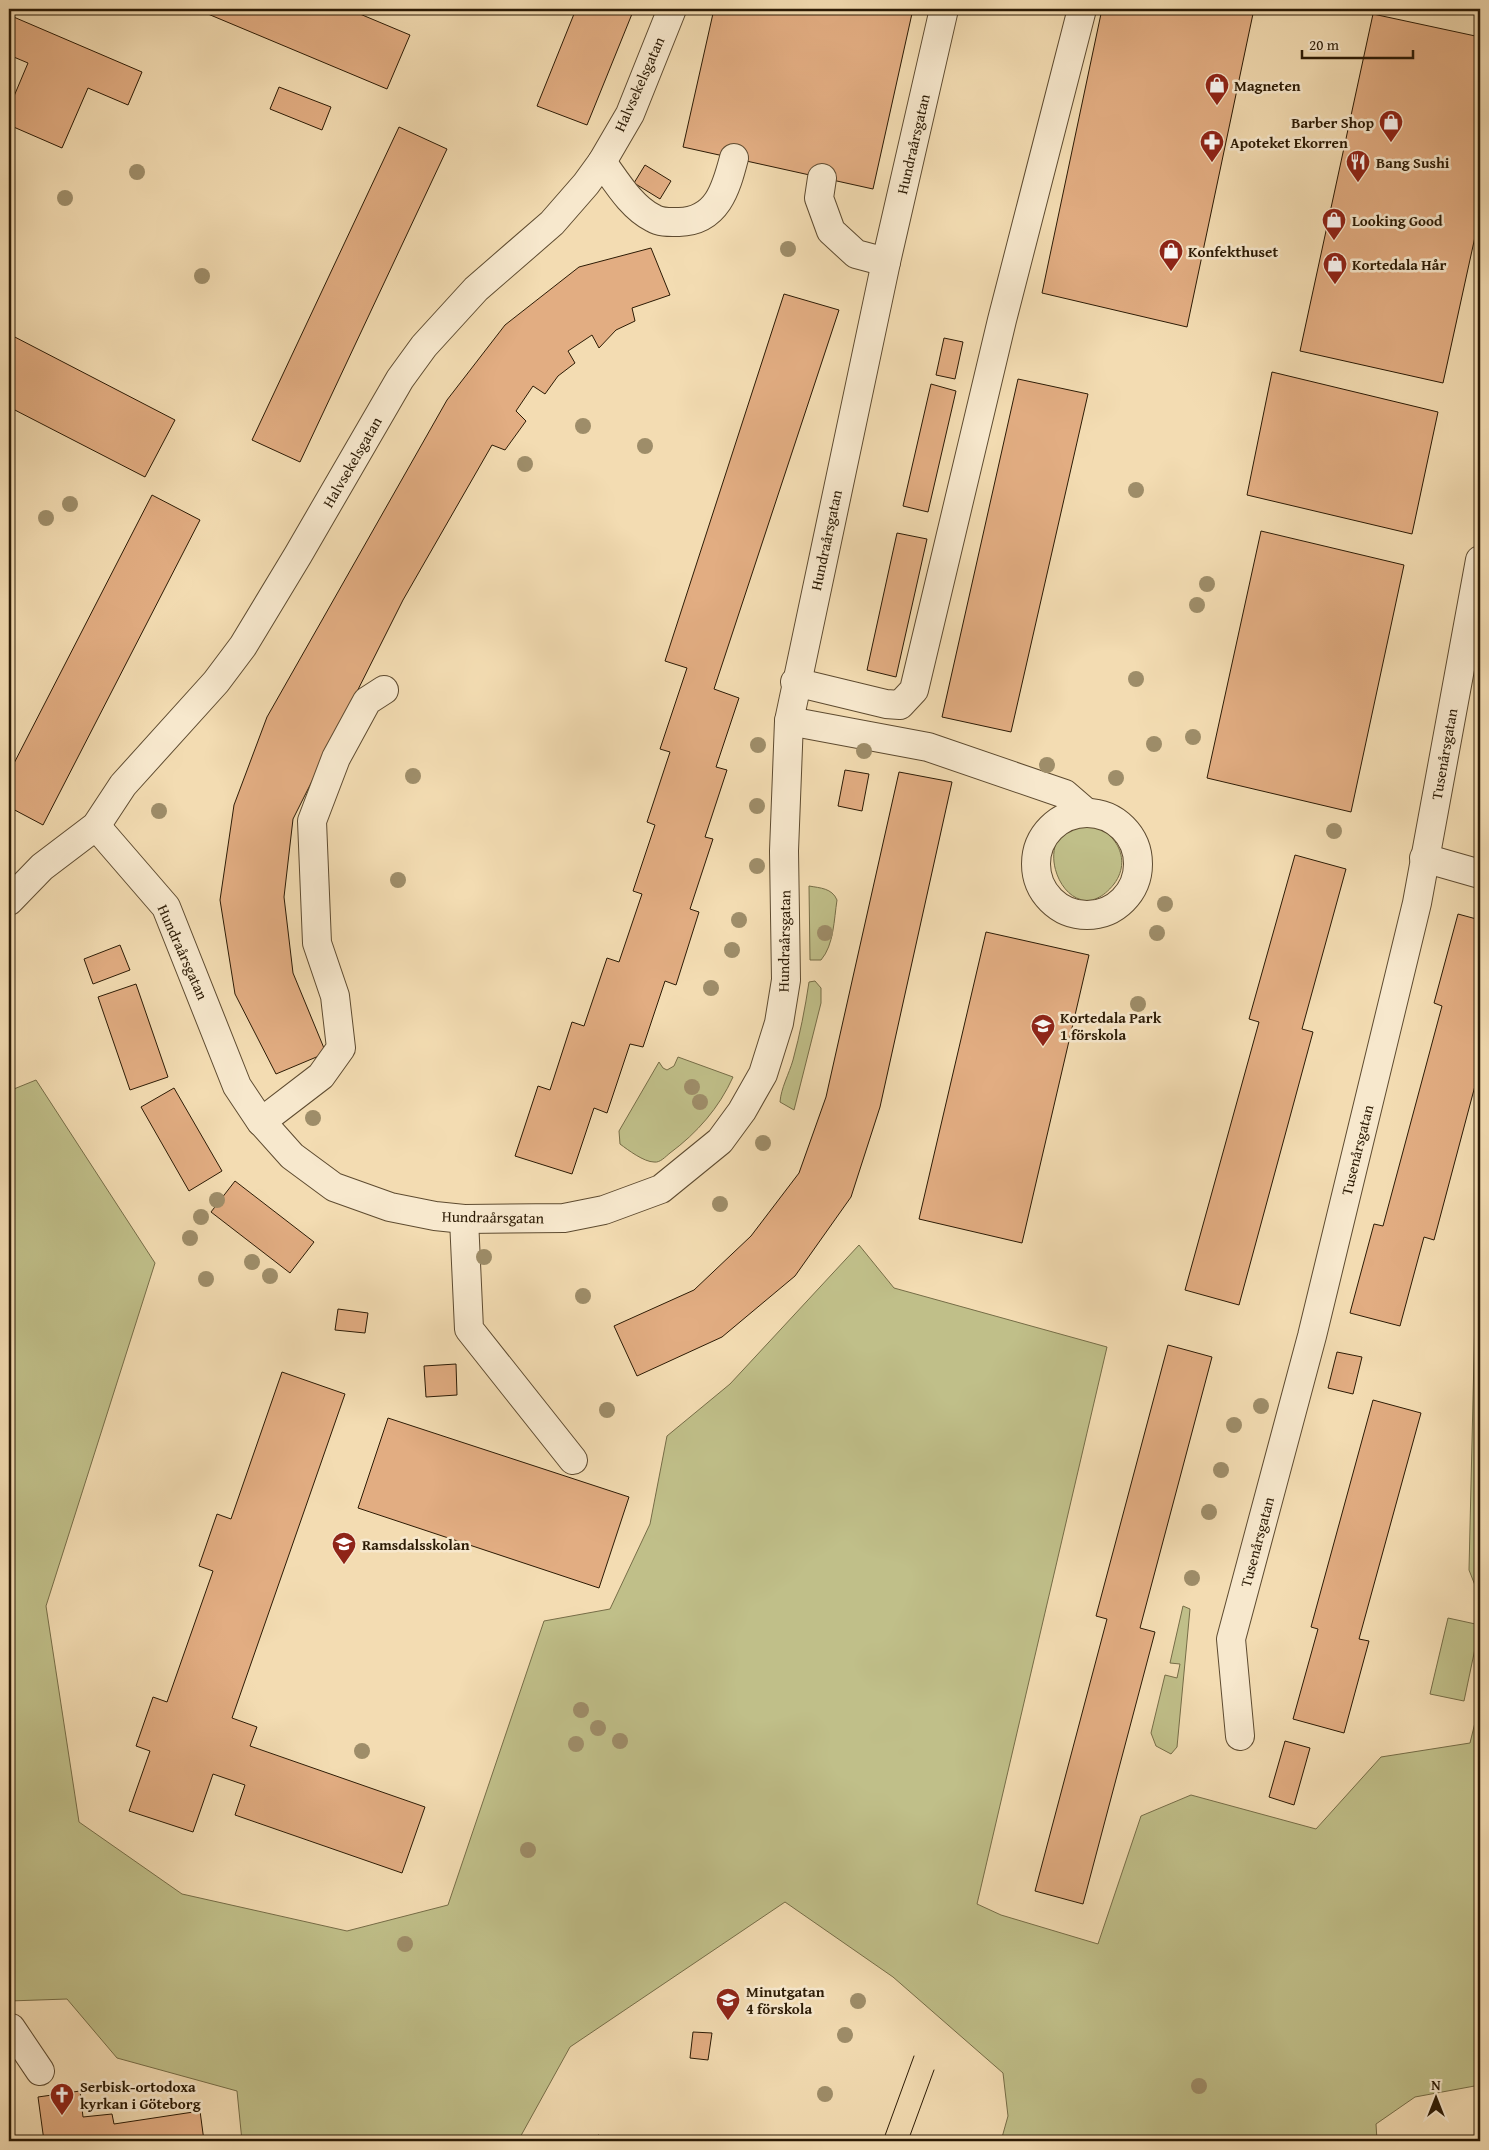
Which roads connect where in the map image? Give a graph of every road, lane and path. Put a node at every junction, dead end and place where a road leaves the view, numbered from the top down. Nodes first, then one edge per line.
1 (672, 9) edge
2 (944, 9) edge
3 (1082, 9) edge
4 (734, 158) dead end
5 (602, 162) junction
6 (822, 178) dead end
7 (886, 262) junction
8 (1480, 560) edge
9 (795, 682) junction
10 (384, 690) dead end
11 (789, 721) junction
12 (1087, 813) dead end
13 (96, 826) junction
14 (1424, 858) junction
15 (1480, 874) edge
16 (9, 901) edge
17 (262, 1122) junction
18 (464, 1219) junction
19 (573, 1460) dead end
20 (1240, 1736) dead end
21 (9, 2028) edge
22 (40, 2071) dead end

1 - 5 street, Halvsekelsgatan
2 - 7 street, Hundraårsgatan
3 - 9 street
4 - 5 street
5 - 13 street, Halvsekelsgatan
6 - 7 street
7 - 9 street, Hundraårsgatan
8 - 14 street, Tusenårsgatan
9 - 11 street, Hundraårsgatan
10 - 17 street
11 - 12 street
11 - 18 street, Hundraårsgatan
13 - 16 street, Halvsekelsgatan
13 - 17 street, Hundraårsgatan
14 - 15 street
14 - 20 street, Tusenårsgatan
17 - 18 street, Hundraårsgatan
18 - 19 street
21 - 22 street

